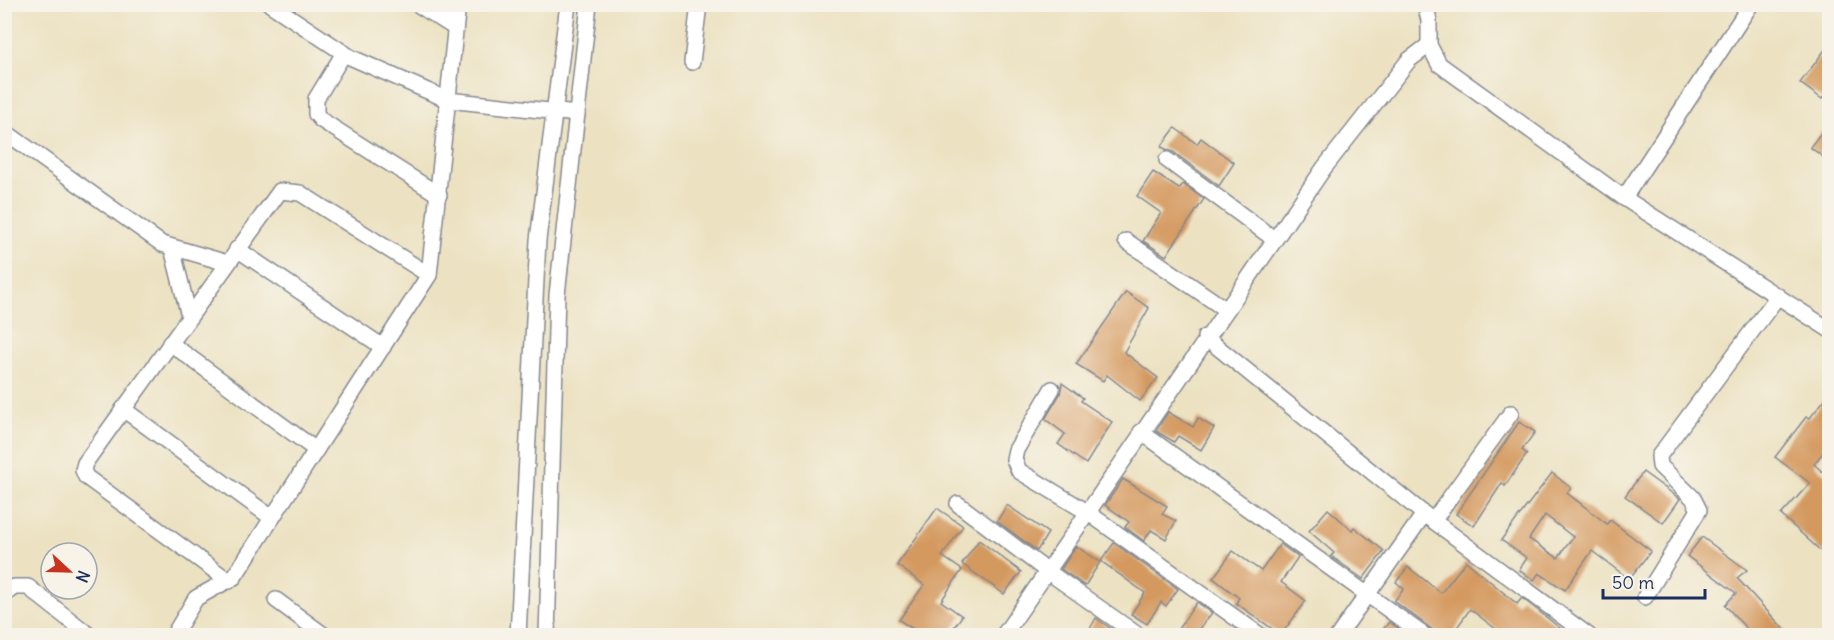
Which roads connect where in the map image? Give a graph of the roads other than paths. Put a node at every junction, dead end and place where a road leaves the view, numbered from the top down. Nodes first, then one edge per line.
1 (270, 4) edge
2 (417, 4) edge
3 (458, 4) edge
4 (568, 4) edge
5 (589, 4) edge
6 (699, 4) edge
7 (1425, 4) edge
8 (1751, 4) edge
9 (455, 28) junction
10 (1429, 45) junction
11 (344, 53) junction
12 (692, 62) dead end
13 (448, 100) junction
14 (554, 112) junction
15 (577, 114) junction
16 (4, 131) edge
17 (1167, 160) dead end
18 (439, 195) junction
19 (1624, 198) junction
20 (1274, 239) junction
21 (1126, 241) dead end
22 (172, 248) junction
23 (237, 249) junction
24 (227, 263) junction
25 (429, 275) junction
26 (1778, 297) junction
27 (1225, 309) junction
28 (189, 316) junction
29 (1830, 330) edge
30 (1205, 338) junction
31 (170, 343) junction
32 (384, 347) junction
33 (1052, 389) dead end
34 (554, 402) junction
35 (530, 403) junction
36 (123, 409) junction
37 (1511, 413) dead end
38 (1141, 432) junction
39 (316, 450) junction
40 (958, 504) dead end
41 (1087, 512) junction
42 (272, 518) junction
43 (1428, 518) junction
44 (1047, 571) junction
45 (229, 581) junction
46 (1367, 595) junction
47 (4, 596) edge
48 (1645, 597) dead end
49 (276, 600) dead end
50 (90, 636) edge
51 (173, 636) edge
52 (326, 636) edge
53 (518, 636) edge
54 (547, 636) edge
55 (1003, 636) edge
56 (1139, 636) edge
57 (1261, 636) edge
58 (1338, 636) edge
59 (1425, 636) edge
60 (1589, 636) edge

1 - 11 street
2 - 9 street
3 - 9 street
4 - 14 street
5 - 15 street
6 - 12 street
7 - 10 street
8 - 19 street
9 - 13 street
10 - 19 street
10 - 20 street
11 - 13 street
11 - 18 street
13 - 14 street
13 - 18 street
14 - 15 street
14 - 35 street
15 - 34 street
16 - 22 street
17 - 20 street
18 - 25 street
19 - 26 street
20 - 27 street
21 - 27 street
22 - 24 street
22 - 28 street
23 - 24 street
23 - 25 street
23 - 32 street
24 - 28 street
25 - 32 street
26 - 29 street
26 - 48 street
27 - 30 street
28 - 31 street
30 - 38 street
30 - 43 street
31 - 36 street
31 - 39 street
32 - 39 street
33 - 41 street
34 - 35 street
34 - 54 street
35 - 53 street
36 - 42 street
36 - 45 street
37 - 43 street
38 - 41 street
38 - 46 street
39 - 42 street
40 - 44 street
41 - 44 street
41 - 57 street
42 - 45 street
43 - 46 street
43 - 60 street
44 - 55 street
44 - 56 street
45 - 51 street
46 - 58 street
46 - 59 street
47 - 50 street
49 - 52 street

